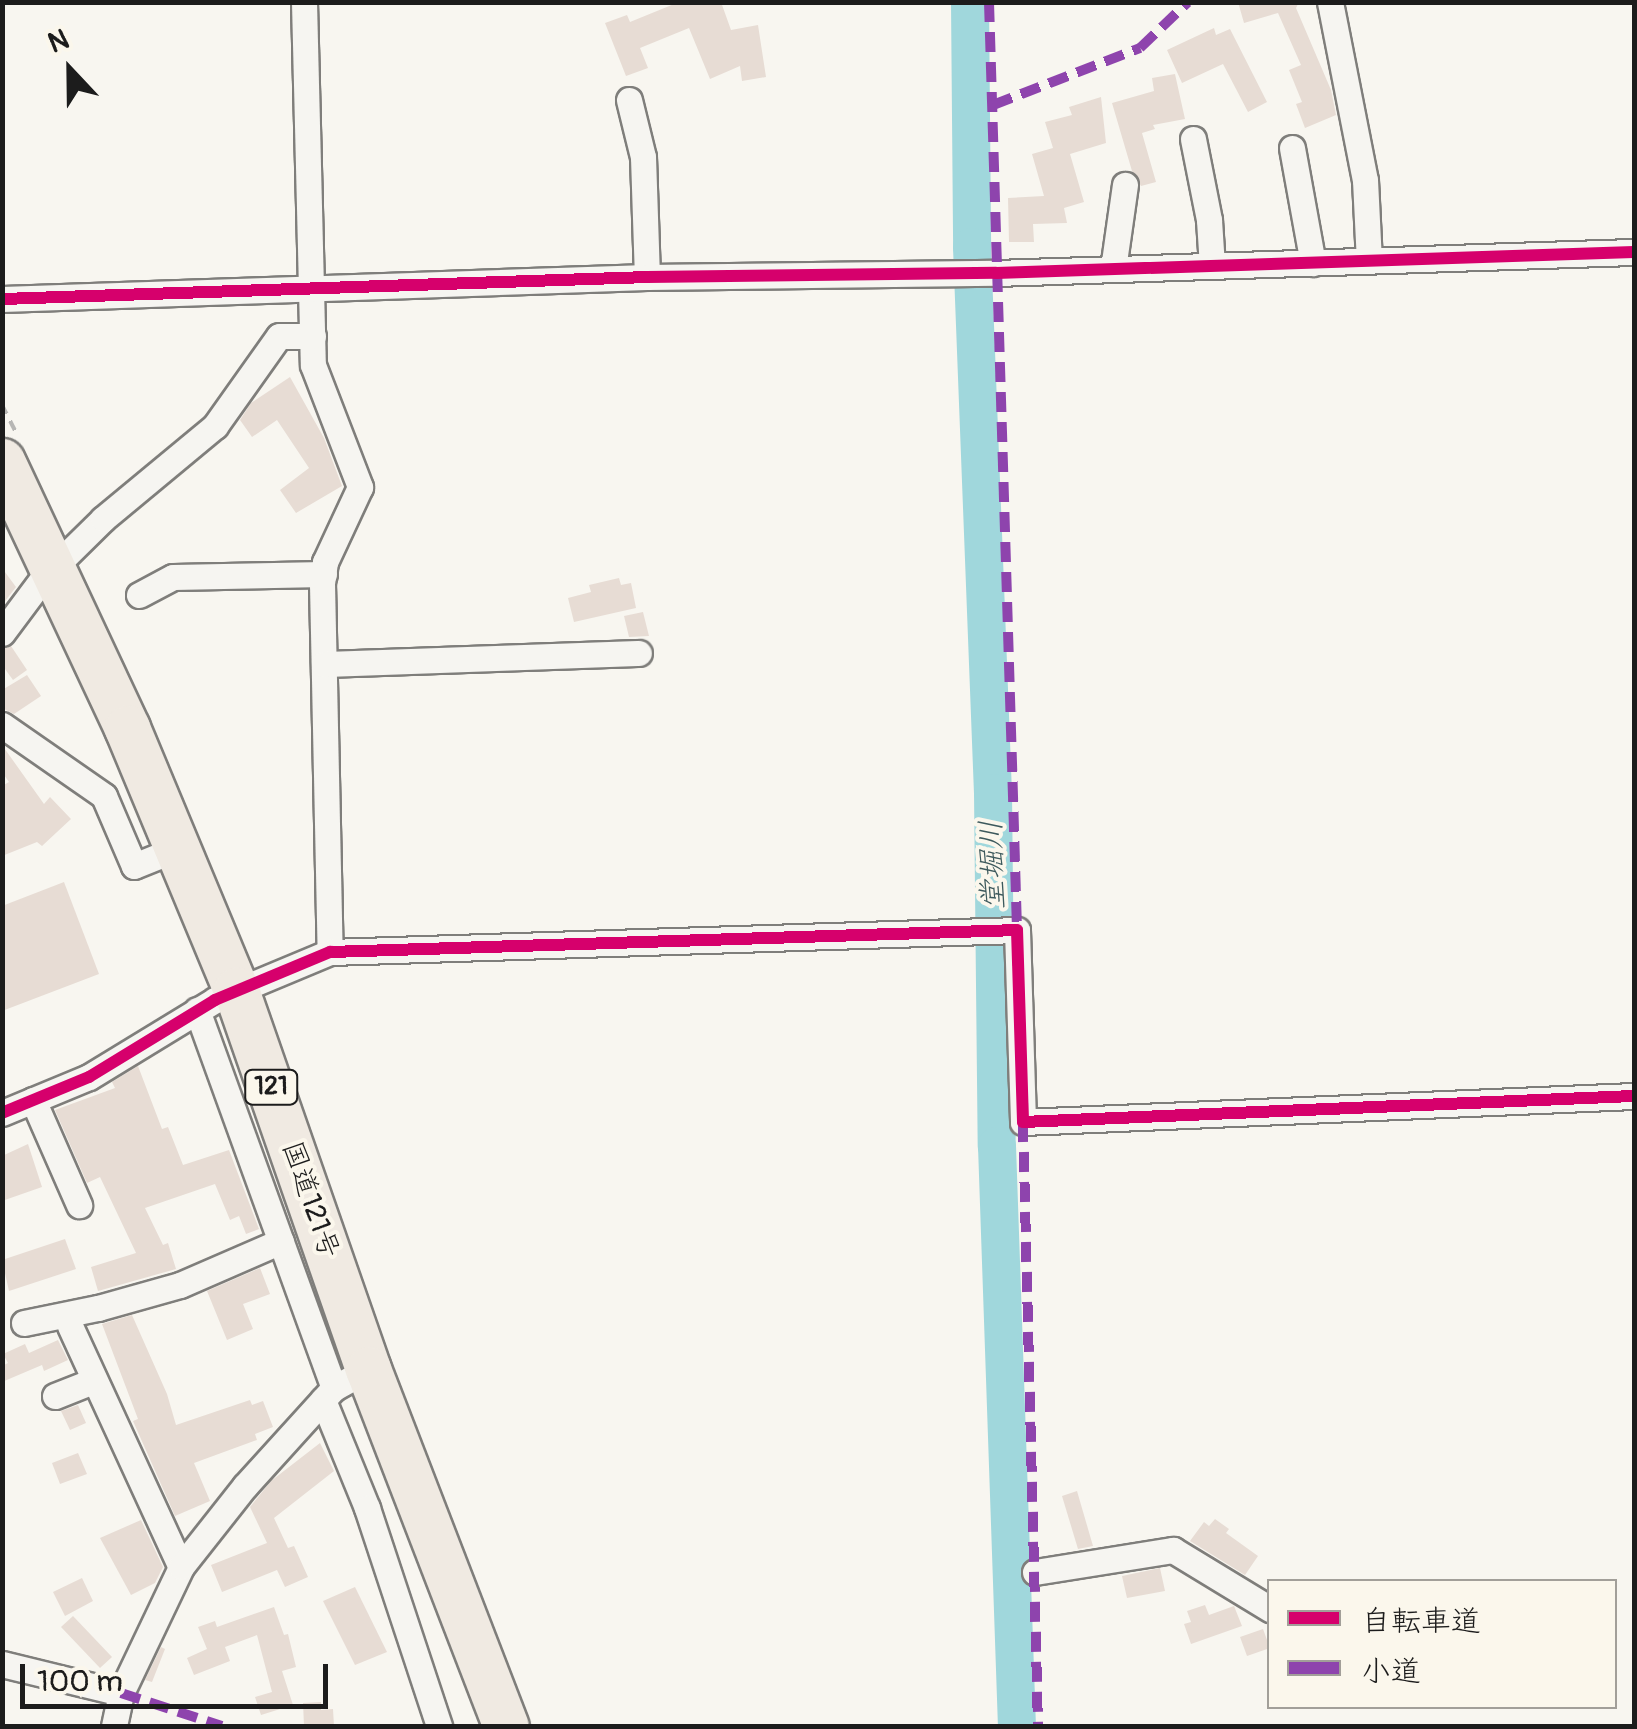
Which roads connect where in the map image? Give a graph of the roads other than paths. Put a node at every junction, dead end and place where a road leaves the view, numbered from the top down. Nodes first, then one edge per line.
1 (304, 2) edge
2 (1330, 2) edge
3 (629, 100) dead end
4 (1192, 139) dead end
5 (1292, 148) dead end
6 (1126, 185) dead end
7 (1634, 252) edge
8 (1369, 261) junction
9 (1313, 263) junction
10 (1212, 266) junction
11 (1113, 269) junction
12 (647, 277) junction
13 (312, 291) junction
14 (2, 299) edge
15 (313, 336) junction
16 (2, 460) edge
17 (55, 567) junction
18 (324, 574) junction
19 (140, 595) dead end
20 (2, 633) edge
21 (638, 653) dead end
22 (324, 664) junction
23 (2, 725) edge
24 (176, 849) junction
25 (330, 952) junction
26 (217, 1000) junction
27 (1634, 1096) edge
28 (33, 1100) junction
29 (2, 1114) edge
30 (80, 1205) dead end
31 (281, 1241) junction
32 (24, 1323) dead end
33 (70, 1326) dead end
34 (93, 1380) junction
35 (342, 1385) junction
36 (56, 1396) dead end
37 (182, 1567) junction
38 (1035, 1572) dead end
39 (1267, 1608) edge
40 (2, 1664) edge
41 (121, 1694) junction
42 (114, 1726) edge
43 (438, 1726) edge
44 (506, 1726) edge

1 - 13 street
2 - 8 street
3 - 12 street
4 - 10 street
5 - 9 street
6 - 11 street
7 - 8 street
8 - 9 street
9 - 10 street
10 - 11 street
11 - 12 street
12 - 13 street
13 - 14 street
13 - 15 street
15 - 17 street
15 - 18 street
16 - 17 highway, 国道121号 / 121
17 - 20 street
17 - 24 highway, 国道121号 / 121
18 - 19 street
18 - 22 street
21 - 22 street
22 - 25 street
23 - 24 street
24 - 26 highway, 国道121号 / 121
25 - 26 street
25 - 27 street
26 - 28 street
26 - 31 street
26 - 35 highway, 国道121号 / 121
28 - 29 street
28 - 30 street
31 - 32 street
31 - 35 street
33 - 34 street
34 - 36 street
34 - 37 street
35 - 37 street
35 - 43 street
35 - 44 highway, 国道121号 / 121
37 - 41 street
38 - 39 street
40 - 41 street
41 - 42 street

